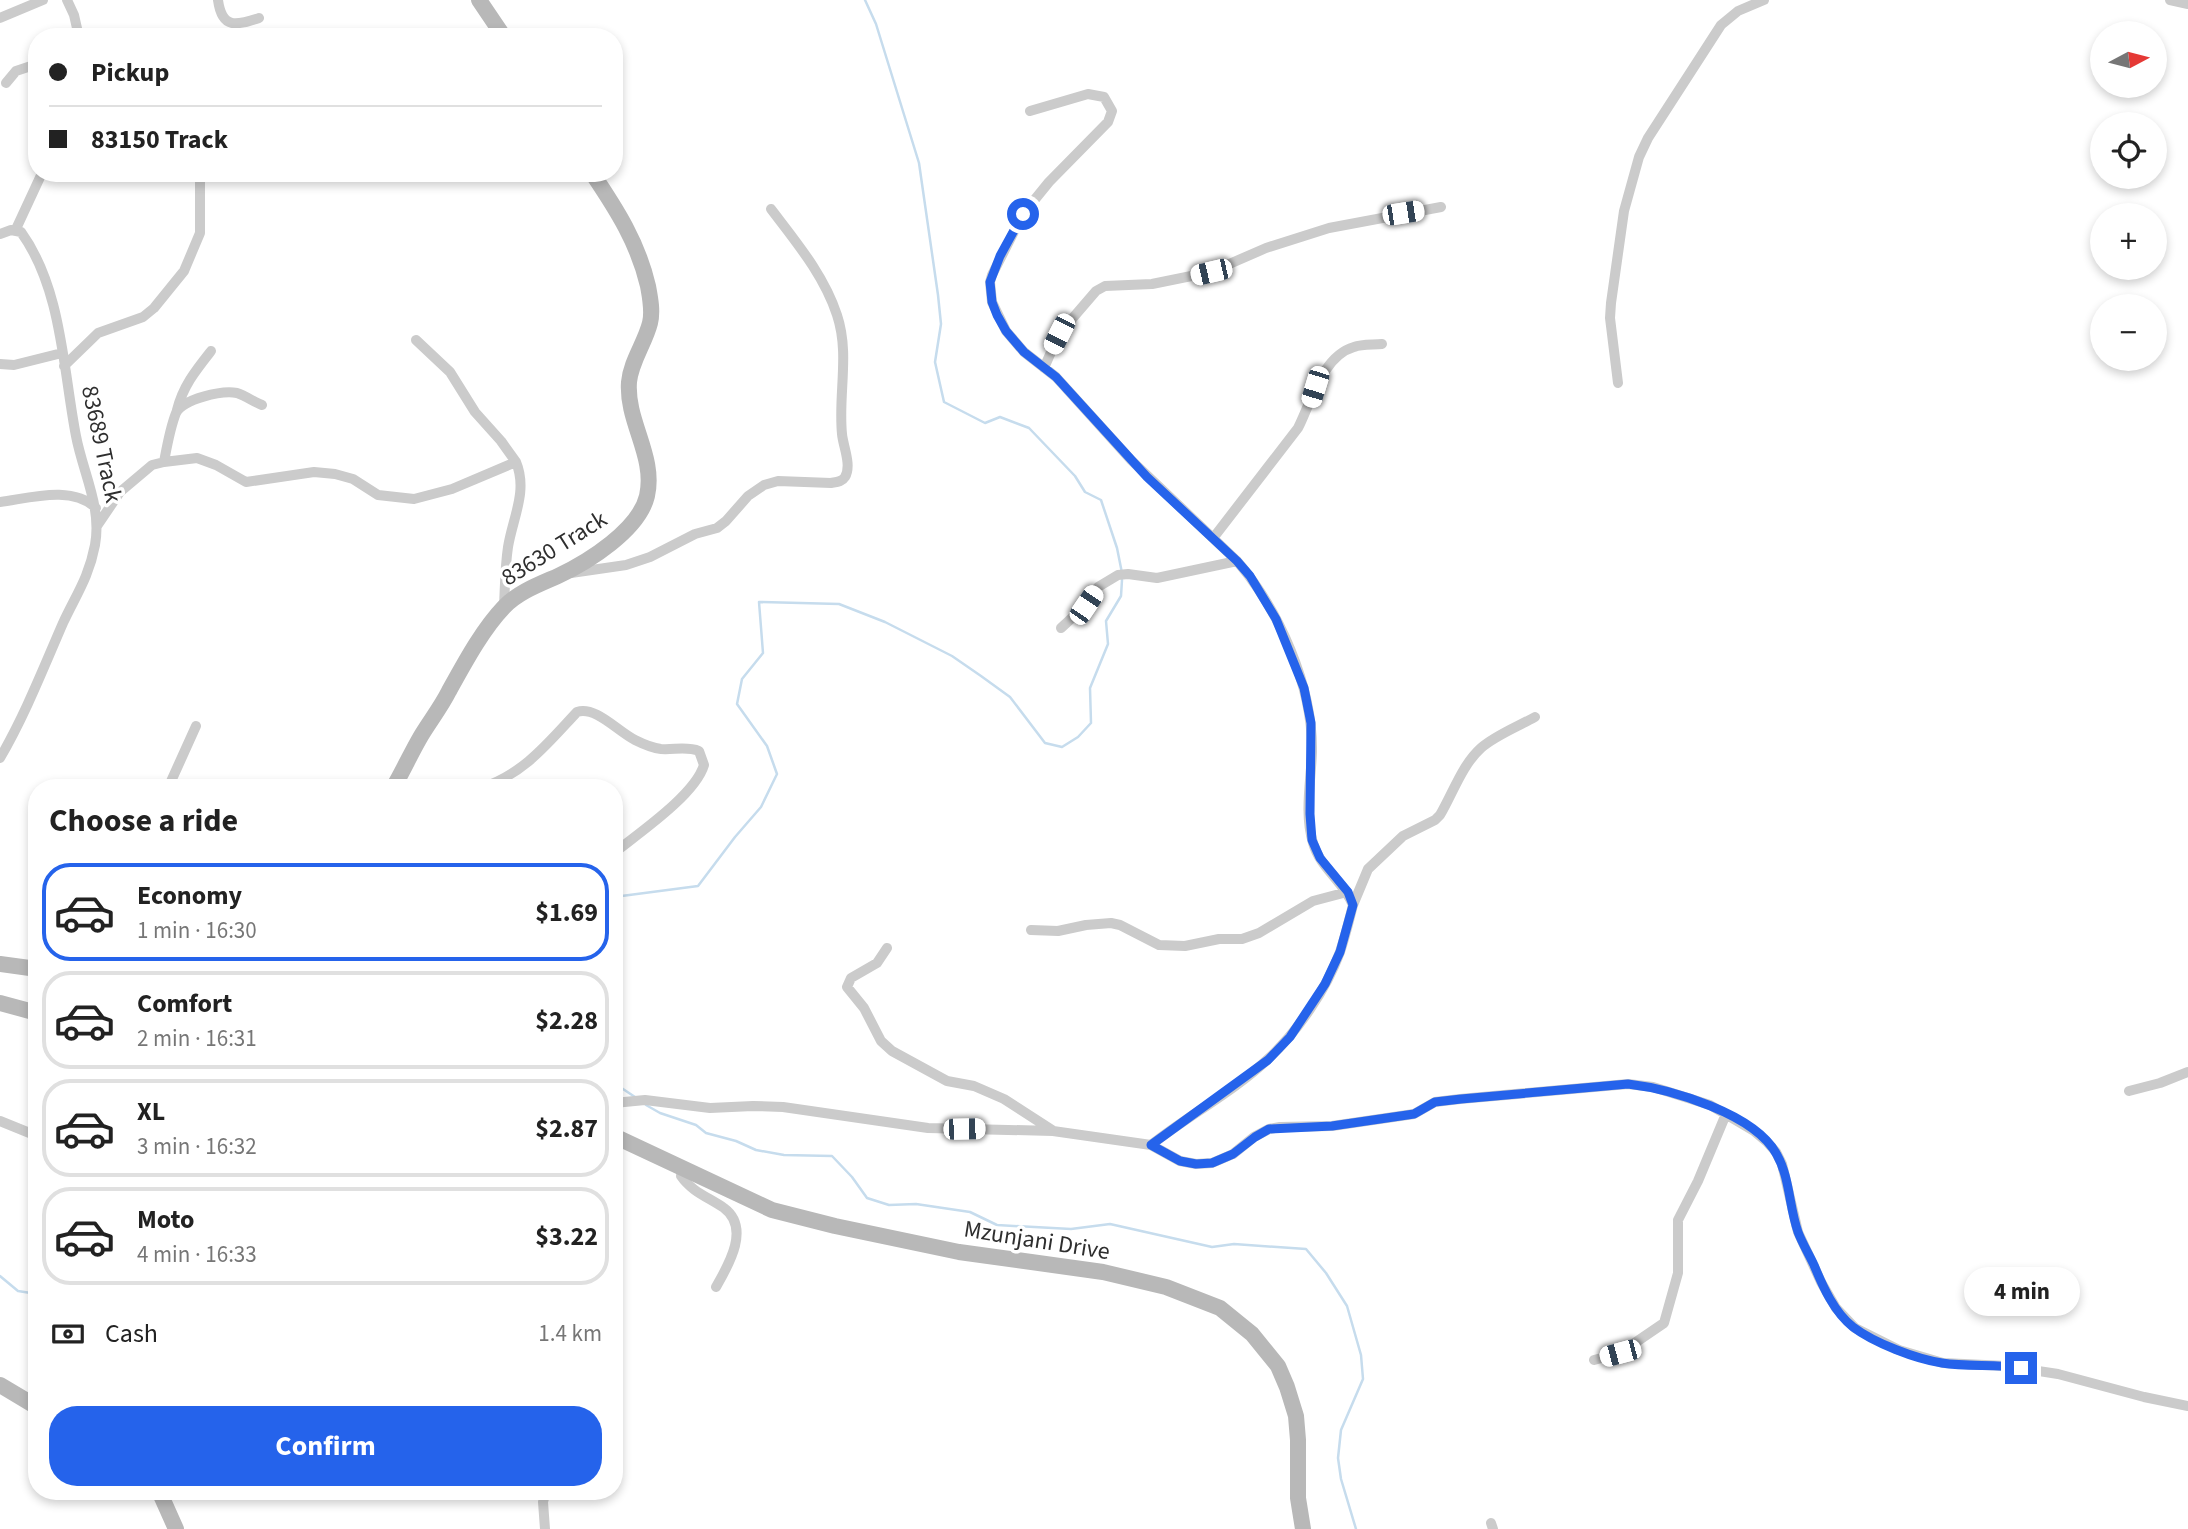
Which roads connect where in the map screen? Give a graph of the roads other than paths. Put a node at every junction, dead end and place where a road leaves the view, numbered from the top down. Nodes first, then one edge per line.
1 (43, 0) edge
2 (67, 0) edge
3 (218, 0) edge
4 (479, 0) edge
5 (1764, 0) edge
6 (2170, 0) edge
7 (2188, 4) edge
8 (0, 18) edge
9 (260, 18) dead end
10 (77, 28) edge
11 (498, 28) edge
12 (28, 67) edge
13 (6, 83) dead end
14 (1030, 111) dead end
15 (37, 182) edge
16 (200, 182) edge
17 (598, 182) edge
18 (1441, 207) dead end
19 (771, 209) dead end
20 (16, 229) junction
21 (0, 234) edge
22 (416, 340) dead end
23 (1382, 344) dead end
24 (211, 351) dead end
25 (62, 353) junction
26 (0, 364) edge
27 (64, 366) junction
28 (1044, 368) junction
29 (1618, 383) dead end
30 (262, 405) dead end
31 (177, 410) junction
32 (516, 461) junction
33 (164, 462) junction
34 (0, 502) edge
35 (96, 508) junction
36 (97, 526) junction
37 (1214, 537) junction
38 (1237, 561) junction
39 (561, 574) junction
40 (504, 607) junction
41 (1061, 628) dead end
42 (1535, 717) dead end
43 (196, 726) dead end
44 (0, 758) edge
45 (172, 779) edge
46 (398, 779) edge
47 (503, 779) edge
48 (623, 846) edge
49 (1348, 892) junction
50 (1353, 905) junction
51 (1031, 930) dead end
52 (887, 947) dead end
53 (0, 964) edge
54 (28, 968) edge
55 (0, 1003) edge
56 (28, 1011) edge
57 (2188, 1072) edge
58 (2129, 1091) dead end
59 (623, 1102) edge
60 (1726, 1114) junction
61 (0, 1121) edge
62 (1053, 1131) junction
63 (28, 1132) edge
64 (623, 1140) edge
65 (1151, 1145) junction
66 (682, 1168) junction
67 (716, 1287) dead end
68 (1594, 1360) dead end
69 (0, 1385) edge
70 (28, 1402) edge
71 (2188, 1406) edge
72 (162, 1500) edge
73 (544, 1500) edge
74 (176, 1529) edge
75 (545, 1529) edge
76 (1303, 1529) edge

1 - 8 street
2 - 10 street
3 - 9 street
4 - 11 main road
5 - 29 street
6 - 7 street
12 - 13 street
14 - 28 street
15 - 20 street
16 - 27 street
17 - 39 main road, 83630 Track
18 - 28 street
19 - 39 street
20 - 21 street
20 - 25 street, 83689 Track
22 - 32 street
23 - 37 street
24 - 31 street
25 - 26 street
25 - 27 street, 83689 Track
27 - 35 street, 83689 Track
28 - 37 street
30 - 31 street
31 - 33 street
32 - 33 street
32 - 40 street
33 - 36 street
34 - 35 street
35 - 36 street, 83689 Track
36 - 44 street, 83689 Track
37 - 38 street
38 - 41 street
38 - 49 street
39 - 40 main road, 83630 Track
40 - 46 main road, 83630 Track
42 - 50 street
43 - 45 street
47 - 48 street
49 - 50 street
49 - 51 street
50 - 65 street
52 - 62 street
53 - 54 main road
55 - 56 main road
57 - 58 street
59 - 62 street
60 - 65 street
60 - 68 street
60 - 71 street
61 - 63 street
62 - 65 street
64 - 66 main road, Mzunjani Drive
66 - 67 street
66 - 76 main road, Mzunjani Drive
69 - 70 main road
72 - 74 main road
73 - 75 street

